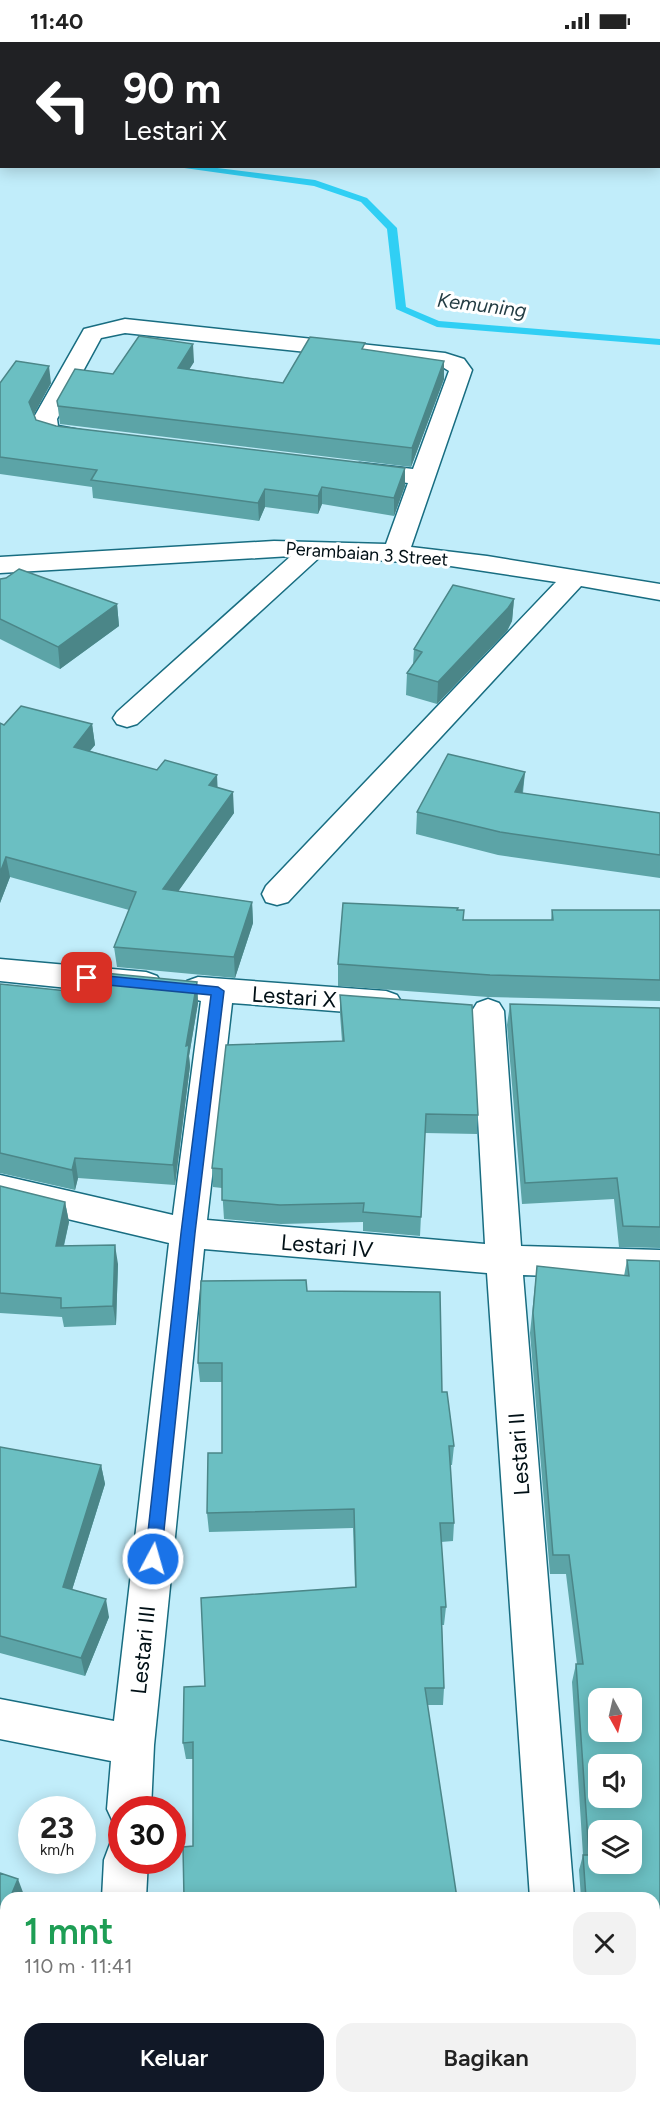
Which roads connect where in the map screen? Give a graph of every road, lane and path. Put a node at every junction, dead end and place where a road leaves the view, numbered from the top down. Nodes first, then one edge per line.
1 (103, 440) edge
2 (340, 468) edge
3 (423, 478) junction
4 (315, 548) junction
5 (396, 554) junction
6 (36, 564) junction
7 (0, 565) edge
8 (575, 578) junction
9 (0, 592) edge
10 (660, 592) edge
11 (127, 718) dead end
12 (277, 894) dead end
13 (0, 970) edge
14 (218, 991) junction
15 (418, 1006) edge
16 (492, 1010) dead end
17 (0, 1189) edge
18 (188, 1233) junction
19 (504, 1260) junction
20 (660, 1265) edge
21 (0, 1719) edge
22 (133, 1745) junction
23 (130, 1796) edge
24 (125, 1874) edge
25 (124, 1892) edge
26 (552, 1892) edge

1 - 3 street
2 - 3 street
3 - 5 street
4 - 5 street, Perambaian 3 Street
4 - 6 street, Perambaian 3 Street
4 - 11 street
5 - 8 street, Perambaian 3 Street
6 - 7 street, Perambaian 3 Street
6 - 9 street
8 - 10 street, Perambaian 3 Street
8 - 12 street
13 - 14 street, Lestari X
14 - 15 street, Lestari X
14 - 18 street, Lestari III
16 - 19 street, Lestari II
17 - 18 street, Lestari IV
18 - 19 street, Lestari IV
18 - 22 street, Lestari III
19 - 20 street, Lestari IV
19 - 26 street, Lestari II
21 - 22 street
22 - 23 street, Lestari III
24 - 25 street

